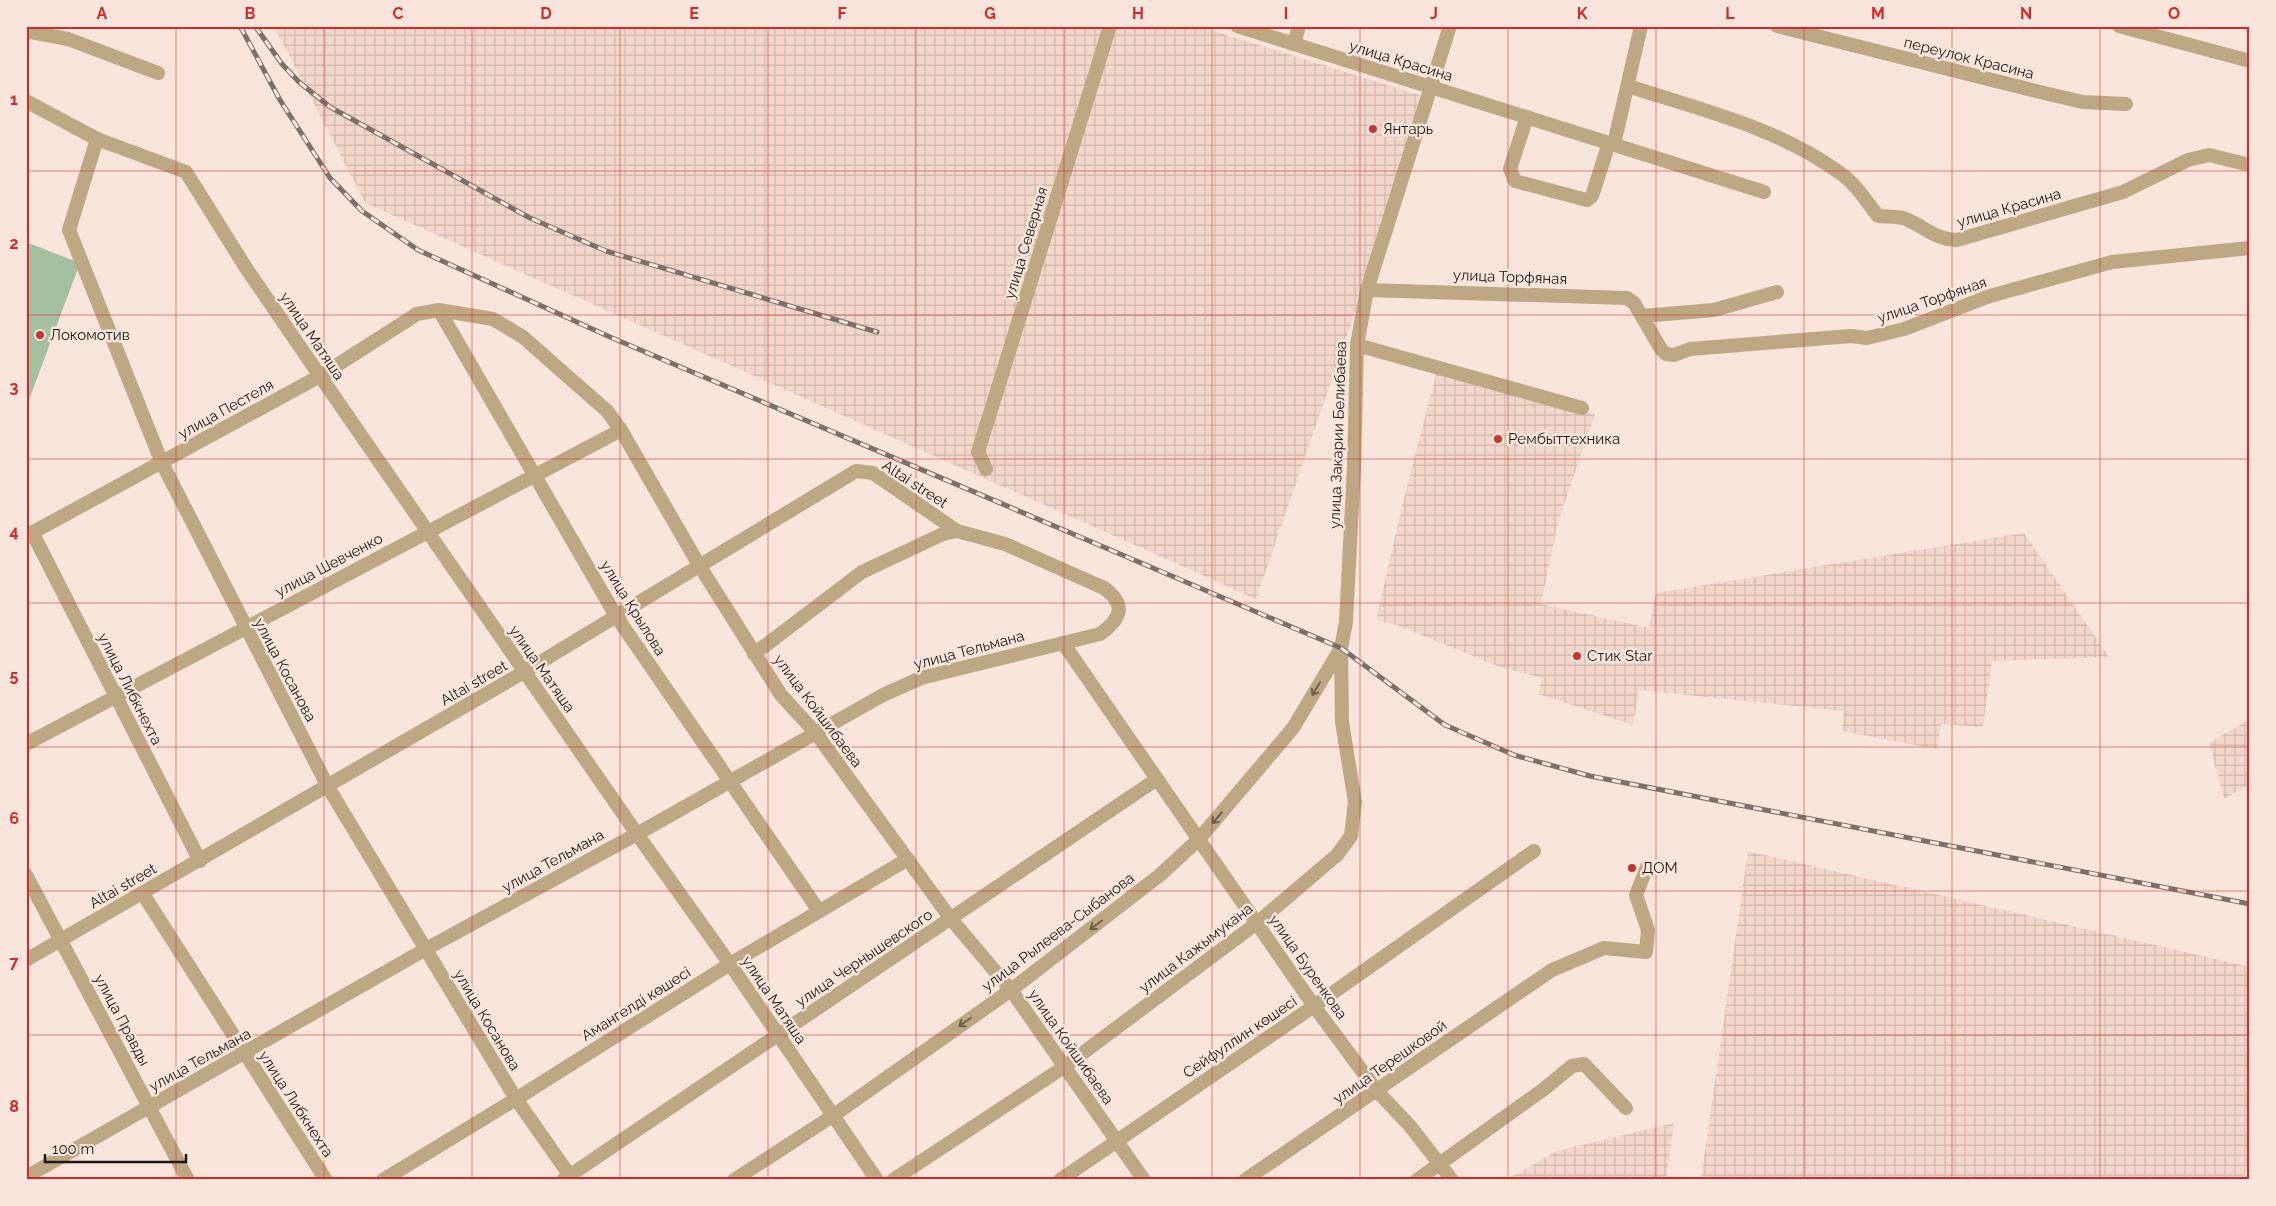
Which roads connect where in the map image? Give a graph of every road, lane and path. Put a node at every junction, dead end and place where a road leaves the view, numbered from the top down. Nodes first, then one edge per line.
1 (1110, 26) edge
2 (1237, 26) edge
3 (1299, 26) edge
4 (1450, 26) edge
5 (1641, 26) edge
6 (1777, 26) edge
7 (2119, 26) edge
8 (26, 31) edge
9 (1294, 44) junction
10 (2250, 61) edge
11 (158, 72) dead end
12 (1628, 86) junction
13 (1432, 87) junction
14 (26, 101) edge
15 (2126, 104) dead end
16 (1527, 117) junction
17 (97, 139) junction
18 (1611, 143) junction
19 (2250, 165) edge
20 (1764, 192) dead end
21 (2250, 248) edge
22 (1367, 290) junction
23 (1777, 292) dead end
24 (439, 310) junction
25 (1642, 316) junction
26 (1357, 345) junction
27 (320, 376) junction
28 (1582, 408) dead end
29 (621, 430) junction
30 (162, 463) junction
31 (986, 469) dead end
32 (536, 476) junction
33 (427, 531) junction
34 (957, 531) junction
35 (29, 534) edge
36 (699, 566) junction
37 (616, 616) junction
38 (245, 628) junction
39 (1063, 643) junction
40 (1341, 648) junction
41 (754, 654) junction
42 (524, 672) junction
43 (115, 696) junction
44 (815, 732) junction
45 (26, 744) edge
46 (730, 780) junction
47 (1157, 780) junction
48 (328, 787) junction
49 (637, 834) junction
50 (1199, 839) junction
51 (1534, 851) dead end
52 (908, 859) junction
53 (200, 861) junction
54 (1647, 867) dead end
55 (26, 875) edge
56 (143, 894) junction
57 (819, 911) junction
58 (951, 919) junction
59 (1257, 923) junction
60 (62, 940) junction
61 (426, 949) junction
62 (26, 960) edge
63 (730, 964) junction
64 (1010, 990) junction
65 (1314, 1006) junction
66 (778, 1036) junction
67 (244, 1054) junction
68 (1064, 1067) junction
69 (1377, 1091) junction
70 (516, 1099) junction
71 (149, 1107) junction
72 (1626, 1108) dead end
73 (834, 1115) junction
74 (1116, 1141) junction
75 (1438, 1165) junction
76 (26, 1177) edge
77 (569, 1178) edge
78 (188, 1180) edge
79 (326, 1180) edge
80 (383, 1180) edge
81 (734, 1180) edge
82 (877, 1180) edge
83 (893, 1180) edge
84 (1060, 1180) edge
85 (1144, 1180) edge
86 (1245, 1180) edge
87 (1416, 1180) edge
88 (1452, 1180) edge

1 - 31 street, улица Северная
2 - 9 street, улица Красина
3 - 9 street
4 - 13 street, улица Закарии Белибаева
5 - 12 street
6 - 15 street, переулок Красина
7 - 10 street
8 - 11 street
9 - 13 street, улица Красина
12 - 18 street
12 - 19 street, улица Красина
13 - 16 street, улица Красина
13 - 22 street, улица Закарии Белибаева
14 - 17 street
16 - 18 street, улица Красина
16 - 18 street
17 - 27 street, улица Матяша
17 - 30 street, улица Косанова
18 - 20 street, улица Красина
21 - 25 street, улица Торфяная
22 - 25 street, улица Торфяная
22 - 26 street, улица Закарии Белибаева
23 - 25 street
24 - 27 street, улица Пестеля
24 - 29 street, улица Койшибаева
24 - 32 street, улица Крылова
26 - 28 street
26 - 40 street, улица Закарии Белибаева
27 - 30 street, улица Пестеля
27 - 33 street, улица Матяша
29 - 32 street, улица Шевченко
29 - 36 street, улица Койшибаева
30 - 35 street, улица Пестеля
30 - 38 street, улица Косанова
32 - 33 street, улица Шевченко
32 - 37 street, улица Крылова
33 - 38 street, улица Шевченко
33 - 42 street, улица Матяша
34 - 36 street, Altai street
34 - 39 street, улица Тельмана
34 - 41 street
35 - 43 street, улица Либкнехта
36 - 37 street, Altai street
36 - 41 street, улица Койшибаева
37 - 42 street, Altai street
37 - 46 street, улица Крылова
38 - 43 street, улица Шевченко
38 - 48 street, улица Косанова
39 - 44 street, улица Тельмана
39 - 47 street, улица Буренкова
40 -> 50 street, улица Рылеева-Сыбанова
40 - 59 street, улица Кажымукана
41 - 44 street, улица Койшибаева
42 - 48 street, Altai street
42 - 49 street, улица Матяша
43 - 45 street, улица Шевченко
43 - 53 street, улица Либкнехта
44 - 46 street, улица Тельмана
44 - 52 street, улица Койшибаева
46 - 49 street, улица Тельмана
46 - 57 street, улица Крылова
47 - 50 street, улица Буренкова
47 - 58 street, улица Чернышевского
48 - 53 street, Altai street
48 - 61 street, улица Косанова
49 - 61 street, улица Тельмана
49 - 63 street, улица Матяша
50 - 59 street, улица Буренкова
50 -> 64 street, улица Рылеева-Сыбанова
51 - 65 street, Сейфуллин көшесі
52 - 57 street, Амангелді көшесі
52 - 58 street, улица Койшибаева
53 - 56 street, Altai street
54 - 69 street, улица Терешковой
55 - 60 street, улица Правды
56 - 60 street, Altai street
56 - 67 street, улица Либкнехта
57 - 63 street, Амангелді көшесі
58 - 64 street, улица Койшибаева
58 - 66 street, улица Чернышевского
59 - 65 street, улица Буренкова
59 - 68 street, улица Кажымукана
60 - 62 street, Altai street
60 - 71 street, улица Правды
61 - 67 street, улица Тельмана
61 - 70 street, улица Косанова
63 - 66 street, улица Матяша
63 - 70 street, Амангелді көшесі
64 - 68 street, улица Койшибаева
64 -> 73 street, улица Рылеева-Сыбанова
65 - 69 street, улица Буренкова
65 - 74 street, Сейфуллин көшесі
66 - 73 street, улица Матяша
66 - 77 street, улица Чернышевского
67 - 71 street, улица Тельмана
67 - 79 street, улица Либкнехта
68 - 74 street, улица Койшибаева
68 - 83 street, улица Кажымукана
69 - 75 street, улица Буренкова
69 - 86 street, улица Терешковой
70 - 77 street, улица Косанова
70 - 80 street, Амангелді көшесі
71 - 76 street, улица Тельмана
71 - 78 street, улица Правды
72 - 75 street
73 - 81 street, улица Рылеева-Сыбанова
73 - 82 street, улица Матяша
74 - 84 street, Сейфуллин көшесі
74 - 85 street, улица Койшибаева
75 - 87 street
75 - 88 street, улица Буренкова

